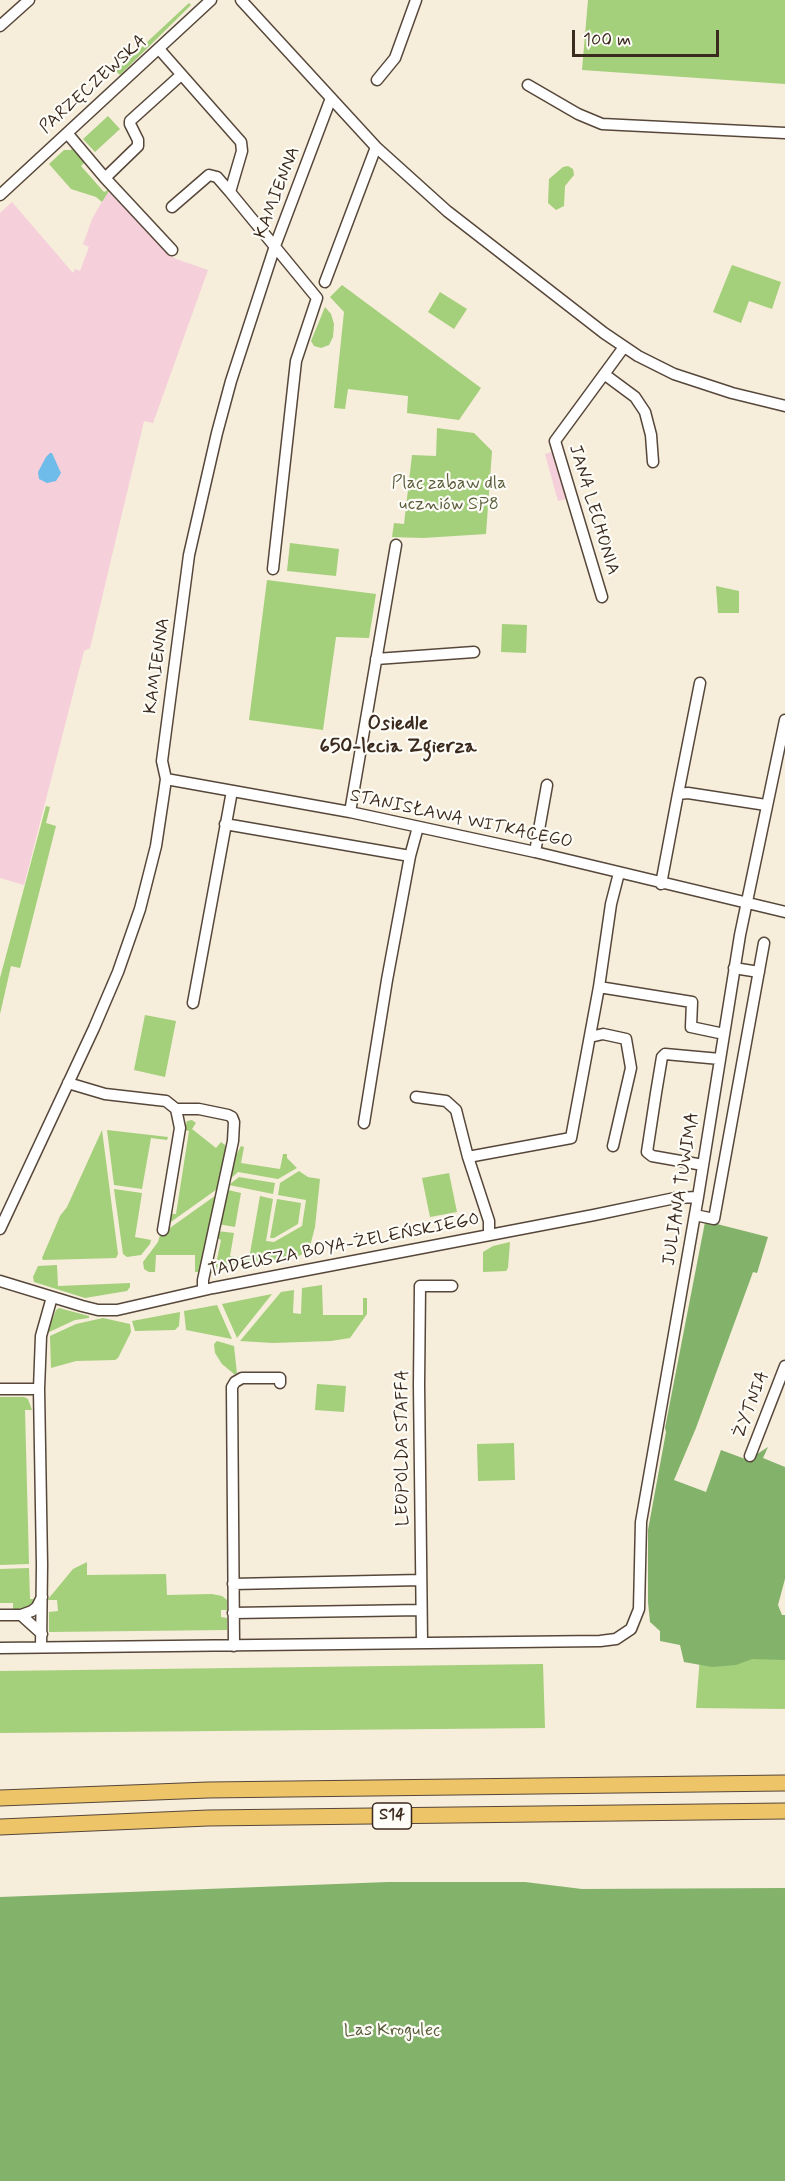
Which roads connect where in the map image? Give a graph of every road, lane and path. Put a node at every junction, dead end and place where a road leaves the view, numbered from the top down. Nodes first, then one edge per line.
1 (28, 0) edge
2 (211, 0) edge
3 (241, 0) edge
4 (416, 0) edge
5 (0, 26) edge
6 (159, 49) junction
7 (181, 75) junction
8 (377, 80) dead end
9 (528, 85) dead end
10 (331, 98) junction
11 (67, 133) junction
12 (785, 133) edge
13 (376, 147) junction
14 (105, 178) junction
15 (230, 192) junction
16 (0, 195) edge
17 (172, 207) dead end
18 (275, 246) junction
19 (172, 250) dead end
20 (326, 282) dead end
21 (624, 347) junction
22 (604, 374) junction
23 (785, 406) edge
24 (653, 462) dead end
25 (396, 545) dead end
26 (273, 568) dead end
27 (602, 597) dead end
28 (474, 652) dead end
29 (376, 659) junction
30 (700, 682) dead end
31 (785, 720) edge
32 (166, 779) junction
33 (547, 785) dead end
34 (232, 791) junction
35 (678, 794) junction
36 (766, 805) junction
37 (350, 812) junction
38 (225, 824) junction
39 (418, 827) junction
40 (535, 852) junction
41 (410, 856) junction
42 (619, 873) junction
43 (662, 884) junction
44 (746, 903) junction
45 (785, 912) edge
46 (765, 943) dead end
47 (734, 968) junction
48 (759, 972) junction
49 (599, 987) junction
50 (193, 1003) dead end
51 (724, 1034) junction
52 (590, 1037) junction
53 (720, 1059) junction
54 (68, 1083) junction
55 (416, 1098) dead end
56 (176, 1109) junction
57 (364, 1123) dead end
58 (613, 1146) dead end
59 (468, 1157) junction
60 (703, 1165) junction
61 (698, 1197) junction
62 (695, 1215) junction
63 (0, 1229) edge
64 (163, 1230) dead end
65 (489, 1234) junction
66 (0, 1281) edge
67 (452, 1286) dead end
68 (202, 1290) junction
69 (52, 1297) junction
70 (785, 1366) edge
71 (280, 1383) dead end
72 (0, 1389) edge
73 (39, 1389) junction
74 (750, 1456) dead end
75 (421, 1580) junction
76 (233, 1584) junction
77 (42, 1597) junction
78 (421, 1610) junction
79 (233, 1613) junction
80 (0, 1615) edge
81 (21, 1615) junction
82 (42, 1634) junction
83 (422, 1642) junction
84 (234, 1646) junction
85 (41, 1647) junction
86 (0, 1648) edge
87 (785, 1783) edge
88 (0, 1798) edge
89 (785, 1811) edge
90 (0, 1827) edge

1 - 5 street
2 - 6 street, PARZĘCZEWSKA
3 - 10 street
4 - 8 street
6 - 7 street
6 - 11 street, PARZĘCZEWSKA
7 - 14 street
7 - 15 street
9 - 12 street
10 - 13 street
10 - 18 street, KAMIENNA
11 - 14 street
11 - 16 street, PARZĘCZEWSKA
13 - 20 street
13 - 21 street
14 - 19 street
15 - 17 street
15 - 18 street
18 - 26 street
18 - 32 street, KAMIENNA
21 - 22 street, JANA LECHONIA
21 - 23 street
22 - 24 street
22 - 27 street, JANA LECHONIA
25 - 29 street
28 - 29 street
29 - 37 street
30 - 35 street
31 - 36 street, JULIANA TUWIMA
32 - 34 street, STANISŁAWA WITKACEGO
32 - 54 street, KAMIENNA
33 - 40 street
34 - 37 street, STANISŁAWA WITKACEGO
34 - 38 street
35 - 36 street
35 - 43 street
36 - 44 street, JULIANA TUWIMA
37 - 39 street, STANISŁAWA WITKACEGO
38 - 41 street
38 - 50 street
39 - 40 street, STANISŁAWA WITKACEGO
39 - 41 street
40 - 42 street, STANISŁAWA WITKACEGO
41 - 57 street
42 - 43 street, STANISŁAWA WITKACEGO
42 - 49 street
43 - 44 street, STANISŁAWA WITKACEGO
44 - 45 street, STANISŁAWA WITKACEGO
44 - 47 street, JULIANA TUWIMA
46 - 48 street
47 - 48 street
47 - 51 street, JULIANA TUWIMA
48 - 62 street
49 - 51 street
49 - 52 street
51 - 53 street, JULIANA TUWIMA
52 - 58 street
52 - 59 street
53 - 60 street, JULIANA TUWIMA
53 - 60 street
54 - 56 street
54 - 63 street, KAMIENNA
55 - 59 street
56 - 64 street
56 - 68 street
59 - 65 street
60 - 61 street, JULIANA TUWIMA
61 - 62 street, JULIANA TUWIMA
61 - 65 street, TADEUSZA BOYA-ŻELEŃSKIEGO
62 - 83 street, JULIANA TUWIMA
65 - 68 street, TADEUSZA BOYA-ŻELEŃSKIEGO
66 - 69 street, TADEUSZA BOYA-ŻELEŃSKIEGO
67 - 75 street, LEOPOLDA STAFFA
68 - 69 street, TADEUSZA BOYA-ŻELEŃSKIEGO
69 - 73 street
70 - 74 street, ŻYTNIA
71 - 76 street
72 - 73 street
73 - 77 street
75 - 76 street
75 - 78 street, LEOPOLDA STAFFA
76 - 79 street
77 - 81 street
77 - 82 street
78 - 79 street
78 - 83 street, LEOPOLDA STAFFA
79 - 84 street
80 - 81 street
81 - 82 street
82 - 85 street
83 - 84 street
84 - 85 street
85 - 86 street
87 - 88 highway, S14
89 - 90 highway, S14

